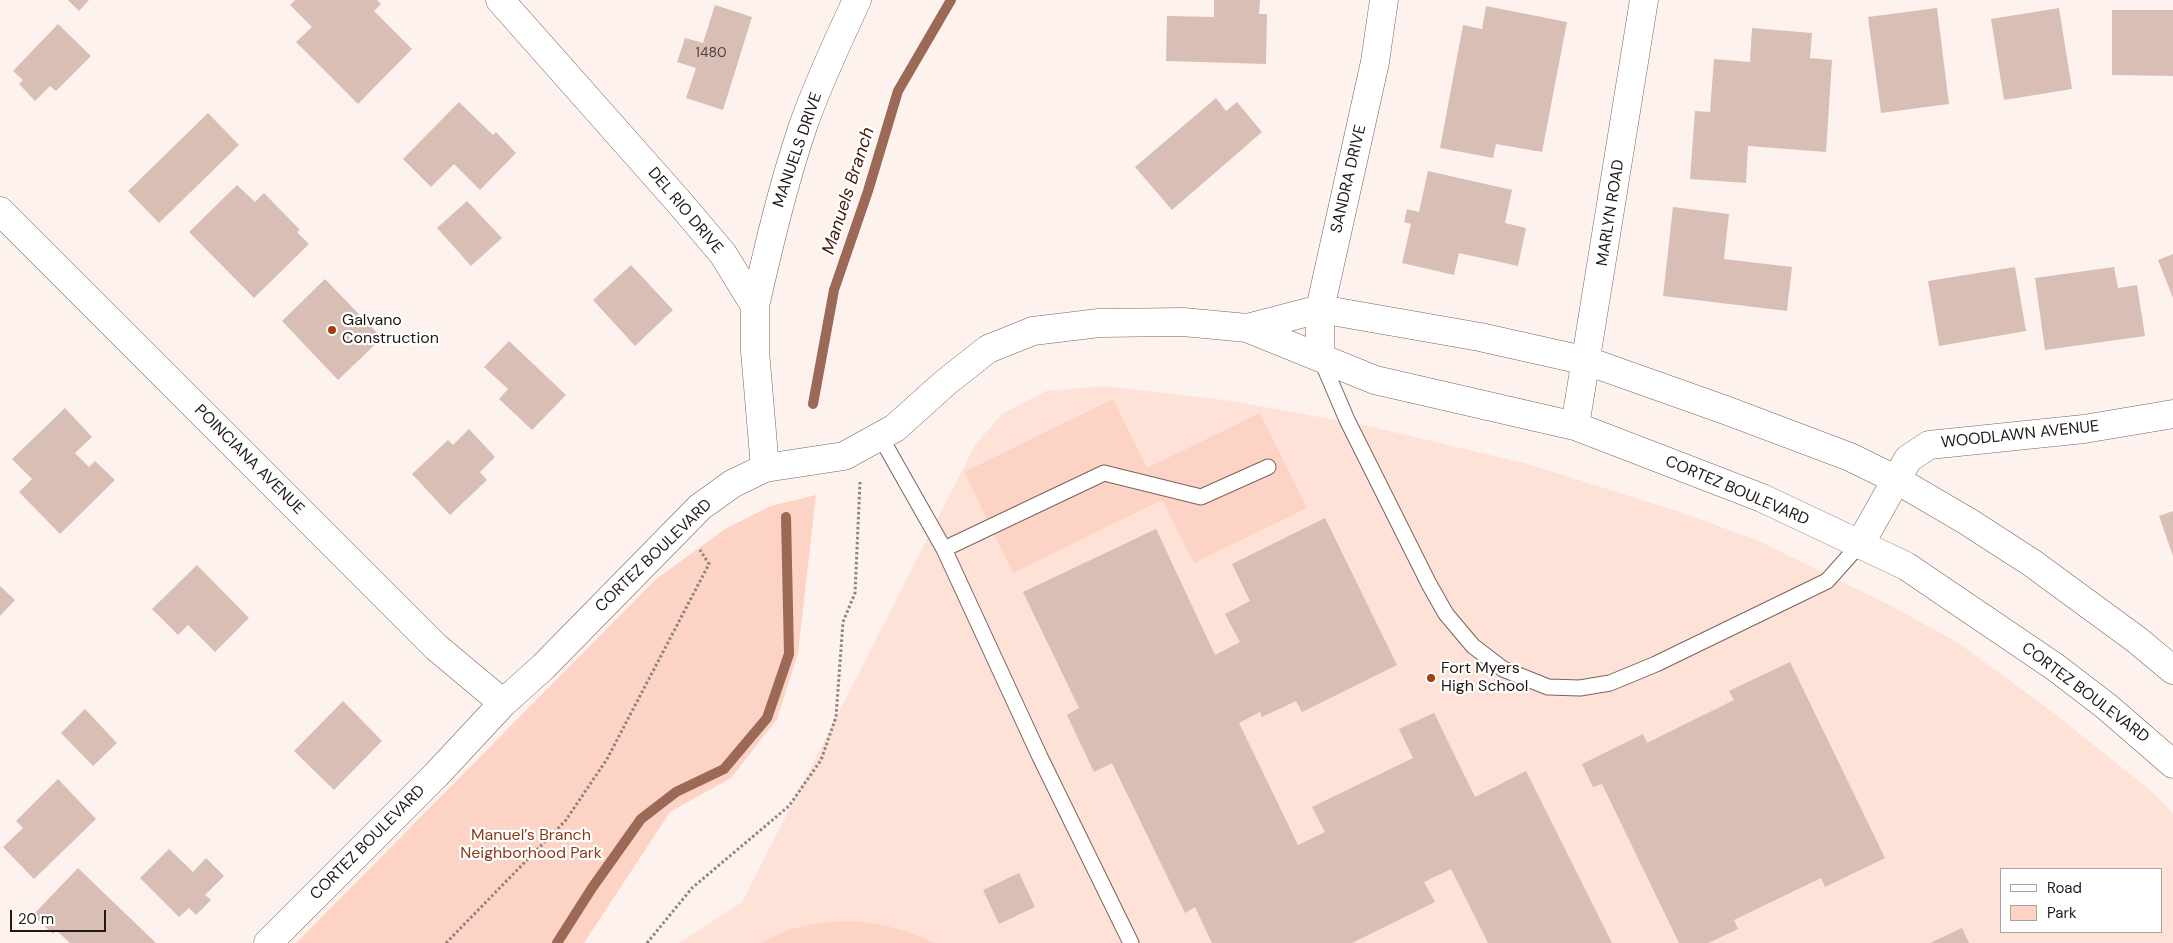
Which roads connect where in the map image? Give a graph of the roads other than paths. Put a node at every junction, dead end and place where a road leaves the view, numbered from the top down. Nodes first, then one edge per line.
1 (500, 0) edge
2 (857, 0) edge
3 (1384, 0) edge
4 (1644, 0) edge
5 (0, 211) edge
6 (755, 306) junction
7 (1320, 309) junction
8 (1247, 328) junction
9 (1320, 357) junction
10 (1587, 361) junction
11 (2173, 414) edge
12 (1575, 426) junction
13 (871, 441) junction
14 (1268, 467) dead end
15 (765, 468) junction
16 (1895, 479) junction
17 (1860, 544) junction
18 (944, 549) junction
19 (2173, 670) edge
20 (503, 703) junction
21 (2173, 764) edge
22 (268, 943) edge
23 (1131, 943) edge

1 - 6 street, DEL RIO DRIVE
2 - 6 street, MANUELS DRIVE
3 - 7 street, SANDRA DRIVE
4 - 10 street, MARLYN ROAD
5 - 20 street, POINCIANA AVENUE
6 - 15 street
7 - 8 street, CORTEZ BOULEVARD
7 - 9 street, SANDRA DRIVE
7 - 10 street, CORTEZ BOULEVARD
8 - 9 street, CORTEZ BOULEVARD
8 - 13 street, CORTEZ BOULEVARD
9 - 12 street, CORTEZ BOULEVARD
9 - 17 lane
10 - 12 street, MARLYN ROAD
10 - 16 street, CORTEZ BOULEVARD
11 - 16 street, WOODLAWN AVENUE
12 - 17 street, CORTEZ BOULEVARD
13 - 15 street, CORTEZ BOULEVARD
13 - 18 lane
14 - 18 lane
15 - 20 street, CORTEZ BOULEVARD
16 - 17 street, WOODLAWN AVENUE
16 - 19 street, CORTEZ BOULEVARD
17 - 21 street, CORTEZ BOULEVARD
18 - 23 lane
20 - 22 street, CORTEZ BOULEVARD

